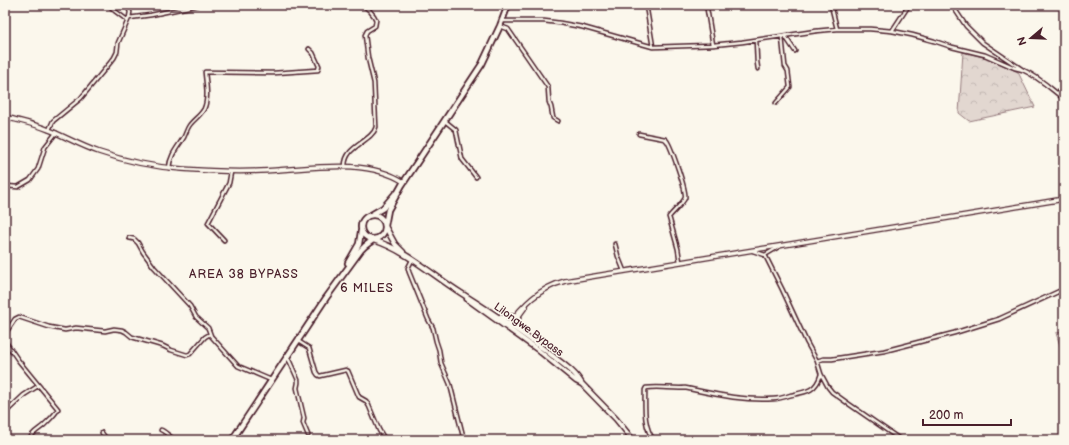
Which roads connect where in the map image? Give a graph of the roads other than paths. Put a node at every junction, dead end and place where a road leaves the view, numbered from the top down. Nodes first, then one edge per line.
1 (109, 5) edge
2 (127, 5) edge
3 (179, 5) edge
4 (198, 5) edge
5 (363, 5) edge
6 (508, 5) edge
7 (646, 5) edge
8 (708, 5) edge
9 (831, 5) edge
10 (909, 5) edge
11 (952, 5) edge
12 (179, 9) junction
13 (128, 19) junction
14 (501, 24) junction
15 (836, 29) junction
16 (892, 30) junction
17 (784, 36) junction
18 (756, 40) junction
19 (713, 45) junction
20 (653, 47) junction
21 (309, 49) dead end
22 (795, 51) dead end
23 (758, 69) dead end
24 (1024, 70) junction
25 (1064, 99) edge
26 (776, 103) dead end
27 (5, 117) edge
28 (445, 121) junction
29 (558, 121) dead end
30 (49, 130) junction
31 (56, 133) junction
32 (639, 134) dead end
33 (345, 166) junction
34 (169, 168) junction
35 (231, 172) junction
36 (476, 177) dead end
37 (403, 183) junction
38 (5, 186) edge
39 (1064, 199) edge
40 (370, 216) junction
41 (386, 226) junction
42 (361, 228) junction
43 (129, 238) dead end
44 (224, 240) dead end
45 (374, 240) junction
46 (615, 244) dead end
47 (783, 245) junction
48 (750, 250) junction
49 (765, 255) junction
50 (408, 257) junction
51 (412, 260) junction
52 (680, 262) junction
53 (624, 271) junction
54 (339, 280) junction
55 (1064, 289) edge
56 (462, 294) junction
57 (493, 313) junction
58 (516, 317) junction
59 (509, 327) junction
60 (522, 333) junction
61 (5, 334) edge
62 (210, 334) junction
63 (298, 341) junction
64 (6, 344) edge
65 (287, 356) junction
66 (817, 361) junction
67 (821, 374) junction
68 (272, 380) junction
69 (582, 384) junction
70 (38, 386) junction
71 (5, 413) edge
72 (161, 430) dead end
73 (102, 433) dead end
74 (308, 435) dead end
75 (31, 440) edge
76 (108, 440) edge
77 (172, 440) edge
78 (232, 440) edge
79 (385, 440) edge
80 (464, 440) edge
81 (633, 440) edge
82 (654, 440) edge
83 (900, 440) edge

1 - 13 street
2 - 13 street
3 - 12 street
4 - 12 street
5 - 33 street
6 - 14 highway
7 - 20 street
8 - 19 street
9 - 15 street
10 - 16 street
11 - 24 street
12 - 13 street
13 - 30 street
14 - 20 street
14 - 28 highway
14 - 29 street
15 - 16 street
15 - 17 street
16 - 24 street
17 - 18 street
17 - 22 street
17 - 26 street
18 - 19 street
18 - 23 street
19 - 20 street
21 - 34 street
24 - 25 street
27 - 30 main road
28 - 36 street
28 - 37 highway
30 - 31 main road
31 - 34 main road
31 - 38 street
32 - 52 street
33 - 35 main road
33 - 37 main road
34 - 35 main road
35 - 44 street
37 - 40 highway
37 - 41 highway
39 - 47 main road
40 - 41 highway
40 - 42 highway
41 - 45 highway
41 - 50 main road, Lilongwe Bypass
42 - 45 highway
42 - 54 highway
43 - 62 street
45 - 50 main road, Lilongwe Bypass
45 - 54 highway
46 - 53 street
47 - 48 main road
47 - 49 street
48 - 49 street
48 - 52 main road
49 - 66 street
50 - 51 main road, Lilongwe Bypass
51 - 56 main road, Lilongwe Bypass
51 - 80 street
52 - 53 main road
53 - 58 main road
54 - 63 highway
55 - 66 street
56 - 57 main road, Lilongwe Bypass
56 - 59 main road, Lilongwe Bypass
57 - 58 main road
57 - 59 main road, Lilongwe Bypass
58 - 59 main road
58 - 60 main road
59 - 60 main road, Lilongwe Bypass
59 - 69 main road, Lilongwe Bypass
60 - 69 main road, Lilongwe Bypass
61 - 62 street
62 - 68 street
63 - 65 highway
63 - 79 street
64 - 70 street
65 - 68 highway
65 - 74 street
66 - 67 street
67 - 82 street
67 - 83 street
68 - 78 highway
69 - 81 main road, Lilongwe Bypass
70 - 71 street
70 - 75 street
72 - 77 street
73 - 76 street

